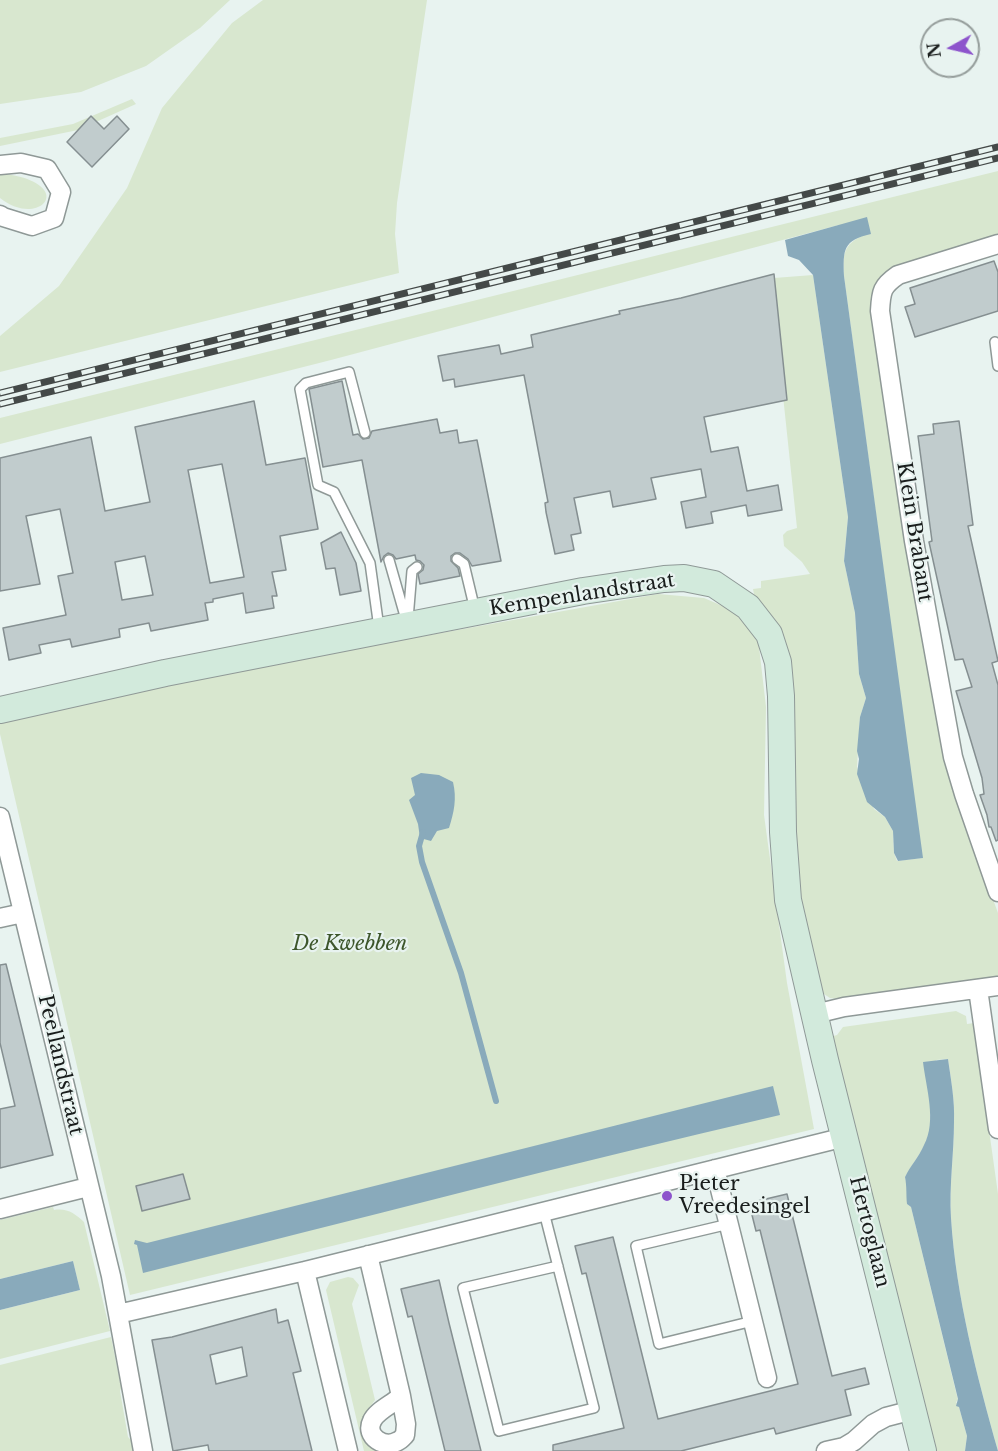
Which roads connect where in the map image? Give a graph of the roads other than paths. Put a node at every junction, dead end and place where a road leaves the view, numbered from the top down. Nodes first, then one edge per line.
1 (0, 165) edge
2 (0, 214) edge
3 (998, 244) edge
4 (995, 342) dead end
5 (998, 366) edge
6 (365, 433) dead end
7 (457, 559) dead end
8 (389, 560) dead end
9 (417, 567) dead end
10 (476, 612) junction
11 (408, 625) junction
12 (379, 631) junction
13 (0, 710) edge
14 (0, 817) edge
15 (998, 892) edge
16 (23, 913) junction
17 (0, 918) edge
18 (998, 986) edge
19 (978, 989) junction
20 (815, 1014) junction
21 (998, 1129) edge
22 (845, 1137) junction
23 (715, 1169) junction
24 (88, 1186) junction
25 (0, 1209) edge
26 (544, 1212) junction
27 (729, 1224) junction
28 (368, 1255) junction
29 (558, 1266) junction
30 (305, 1271) junction
31 (118, 1314) junction
32 (753, 1321) junction
33 (767, 1378) dead end
34 (401, 1396) dead end
35 (913, 1410) junction
36 (143, 1451) edge
37 (348, 1451) edge
38 (826, 1451) edge
39 (923, 1451) edge

1 - 2 street
3 - 15 street, Klein Brabant
4 - 5 lane
6 - 12 lane
7 - 10 lane
8 - 11 lane
9 - 11 lane
10 - 11 street, Kempenlandstraat
10 - 20 street, Kempenlandstraat
11 - 12 street, Kempenlandstraat
12 - 13 street, Kempenlandstraat
14 - 16 street, Peellandstraat
16 - 17 street
16 - 24 street, Peellandstraat
18 - 19 street
19 - 20 street
19 - 21 street
20 - 22 street, Hertoglaan
22 - 23 street
22 - 35 street, Hertoglaan
23 - 26 street
23 - 27 street
24 - 25 street
24 - 31 street, Peellandstraat
26 - 28 street
26 - 29 lane
27 - 32 street
27 - 32 lane
28 - 30 street
28 - 34 street
29 - 29 lane
30 - 31 street
30 - 37 street
31 - 36 street, Peellandstraat
32 - 33 street
35 - 38 street
35 - 39 street, Hertoglaan

